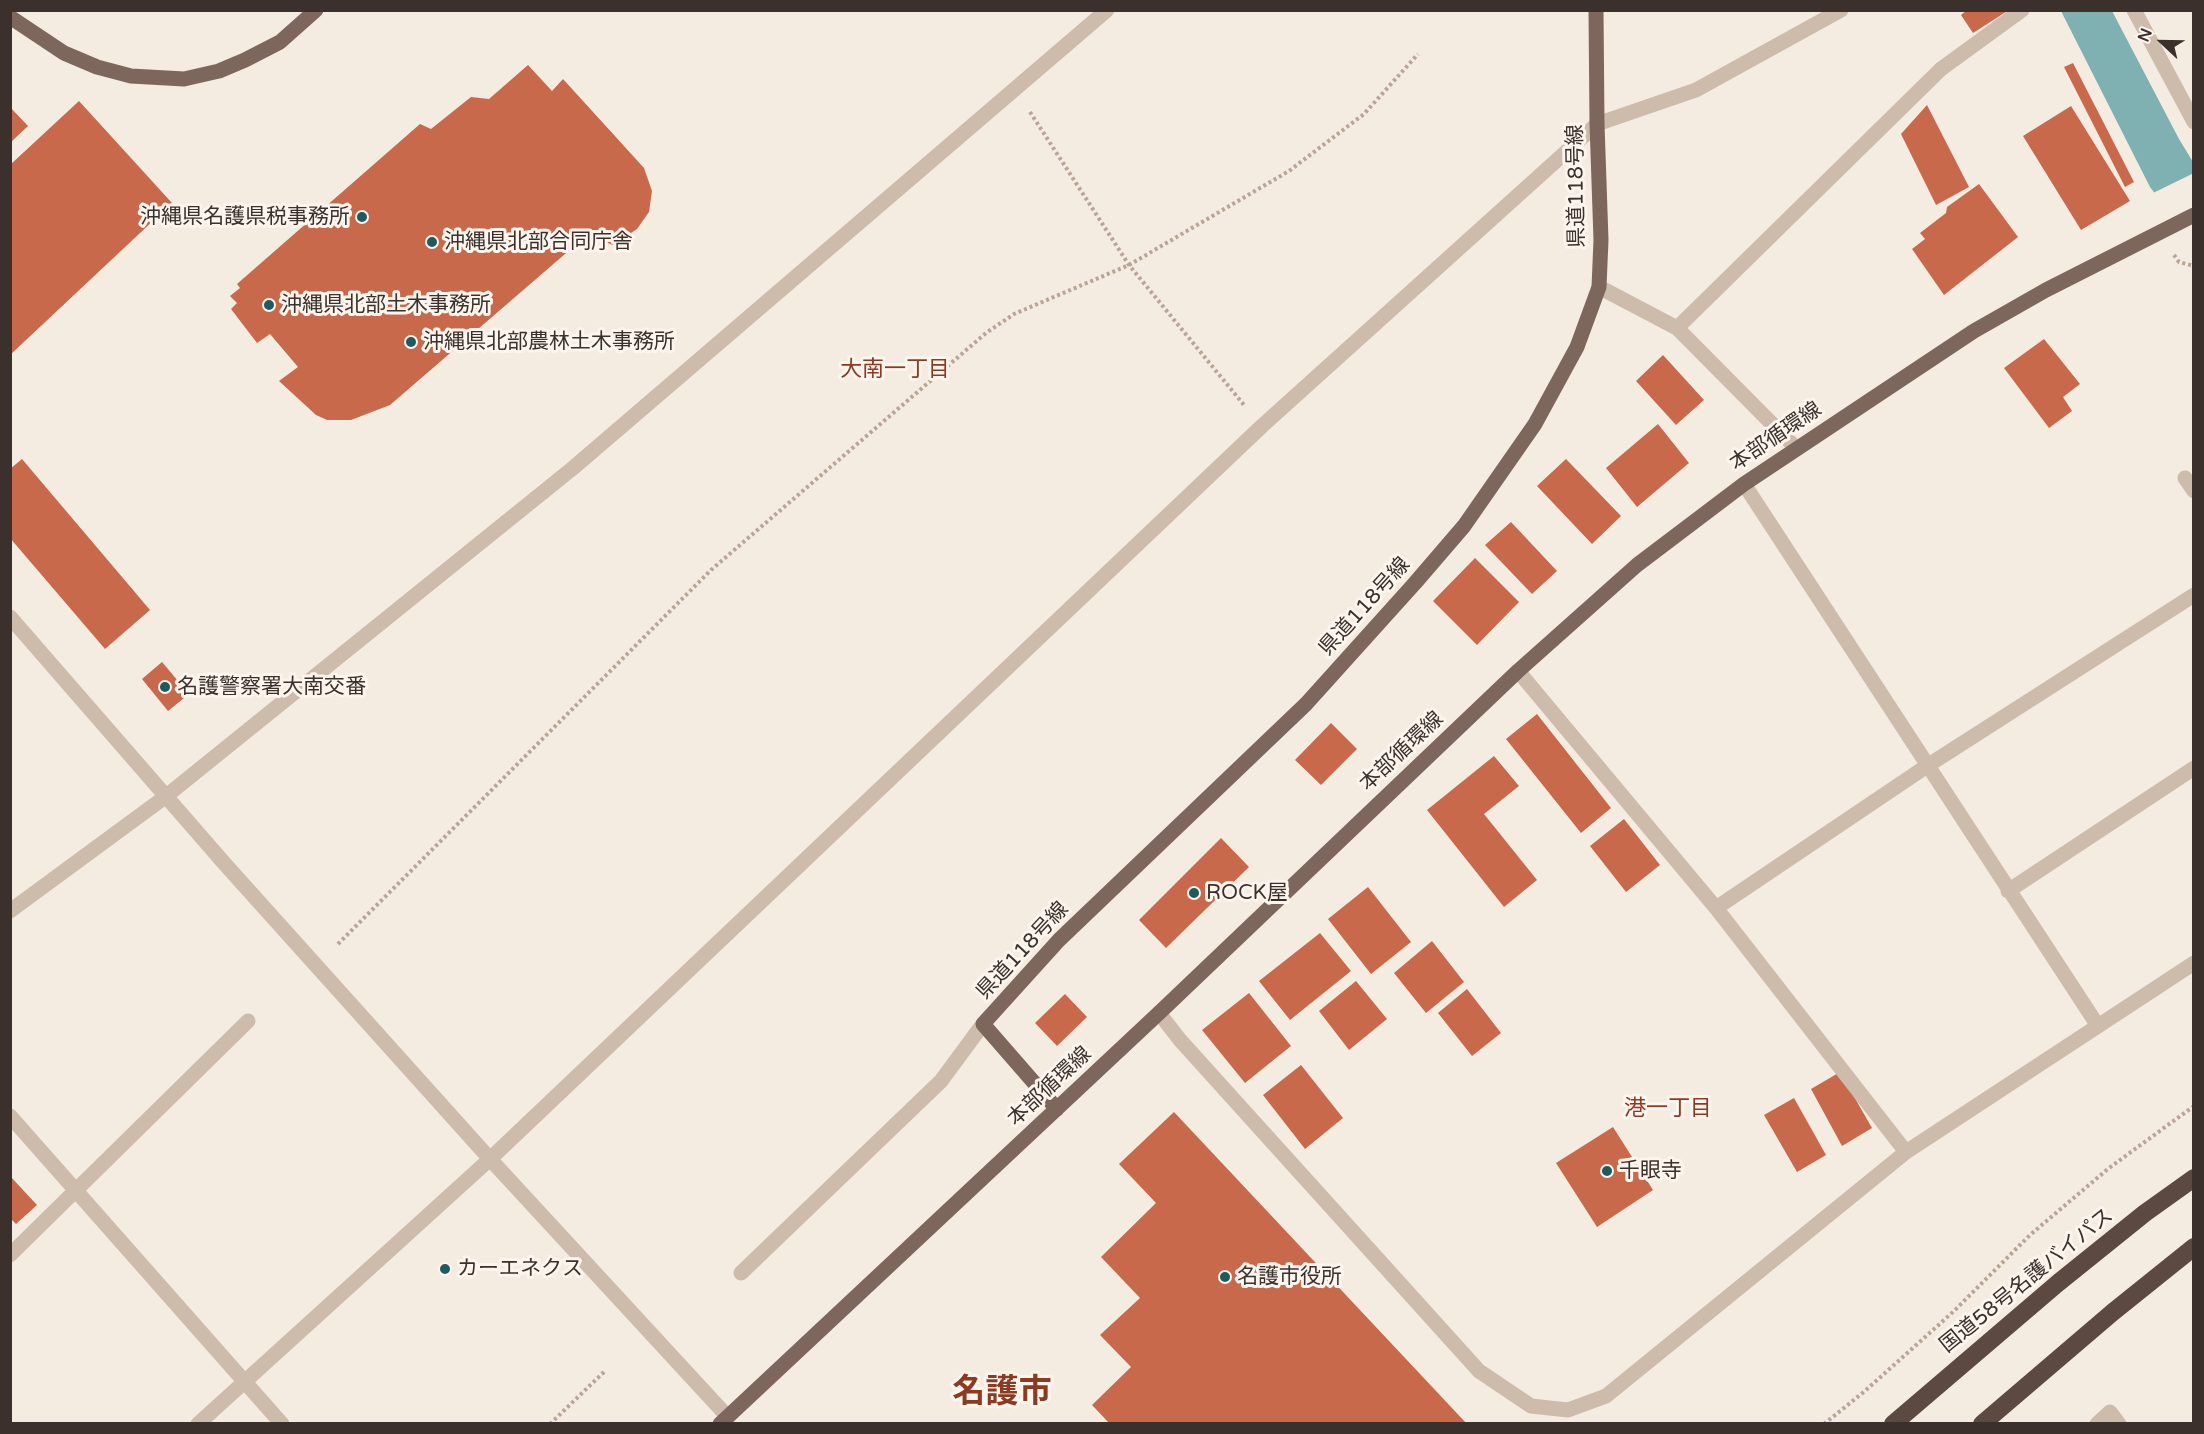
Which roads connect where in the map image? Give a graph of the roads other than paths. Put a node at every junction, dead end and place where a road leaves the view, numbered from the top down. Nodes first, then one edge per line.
1 (316, 10) edge
2 (1107, 10) edge
3 (1596, 10) edge
4 (1841, 10) edge
5 (2022, 10) edge
6 (2134, 10) edge
7 (10, 17) edge
8 (2193, 122) edge
9 (1597, 124) junction
10 (2193, 215) edge
11 (1599, 287) junction
12 (1677, 328) junction
13 (1796, 448) junction
14 (1744, 484) junction
15 (2193, 595) edge
16 (10, 617) edge
17 (1518, 671) junction
18 (1927, 766) junction
19 (2193, 768) edge
20 (165, 797) junction
21 (2008, 891) junction
22 (1716, 908) junction
23 (10, 911) edge
24 (2193, 963) edge
25 (1159, 1013) junction
26 (248, 1021) dead end
27 (984, 1024) junction
28 (2098, 1026) junction
29 (1057, 1110) junction
30 (10, 1116) edge
31 (1906, 1152) junction
32 (490, 1160) junction
33 (2193, 1179) edge
34 (76, 1190) junction
35 (2193, 1247) edge
36 (10, 1255) edge
37 (741, 1273) dead end
38 (244, 1383) junction
39 (723, 1420) edge
40 (198, 1424) edge
41 (282, 1424) edge
42 (1893, 1424) edge
43 (1982, 1424) edge
44 (2097, 1424) edge
45 (2120, 1424) edge

1 - 7 main road
2 - 20 street
3 - 9 main road, 県道118号線
4 - 9 street
5 - 12 street
6 - 8 street
9 - 11 main road, 県道118号線
9 - 32 street
10 - 13 main road, 本部循環線
11 - 12 street
11 - 27 main road, 県道118号線
12 - 13 street
13 - 14 main road, 本部循環線
14 - 17 main road, 本部循環線
14 - 18 street
15 - 18 street
16 - 20 street
17 - 22 street
17 - 25 main road, 本部循環線
18 - 21 street
18 - 22 street
19 - 21 street
20 - 23 street
20 - 32 street
21 - 28 street
22 - 31 street
24 - 28 street
25 - 29 main road, 本部循環線
25 - 31 street
26 - 34 street
27 - 29 main road, 県道118号線
27 - 37 street
28 - 31 street
29 - 39 main road, 本部循環線
30 - 34 street
32 - 38 street
32 - 39 street
33 - 42 highway, 国道58号名護バイパス
34 - 36 street
34 - 38 street
35 - 43 highway
38 - 40 street
38 - 41 street
44 - 45 street

